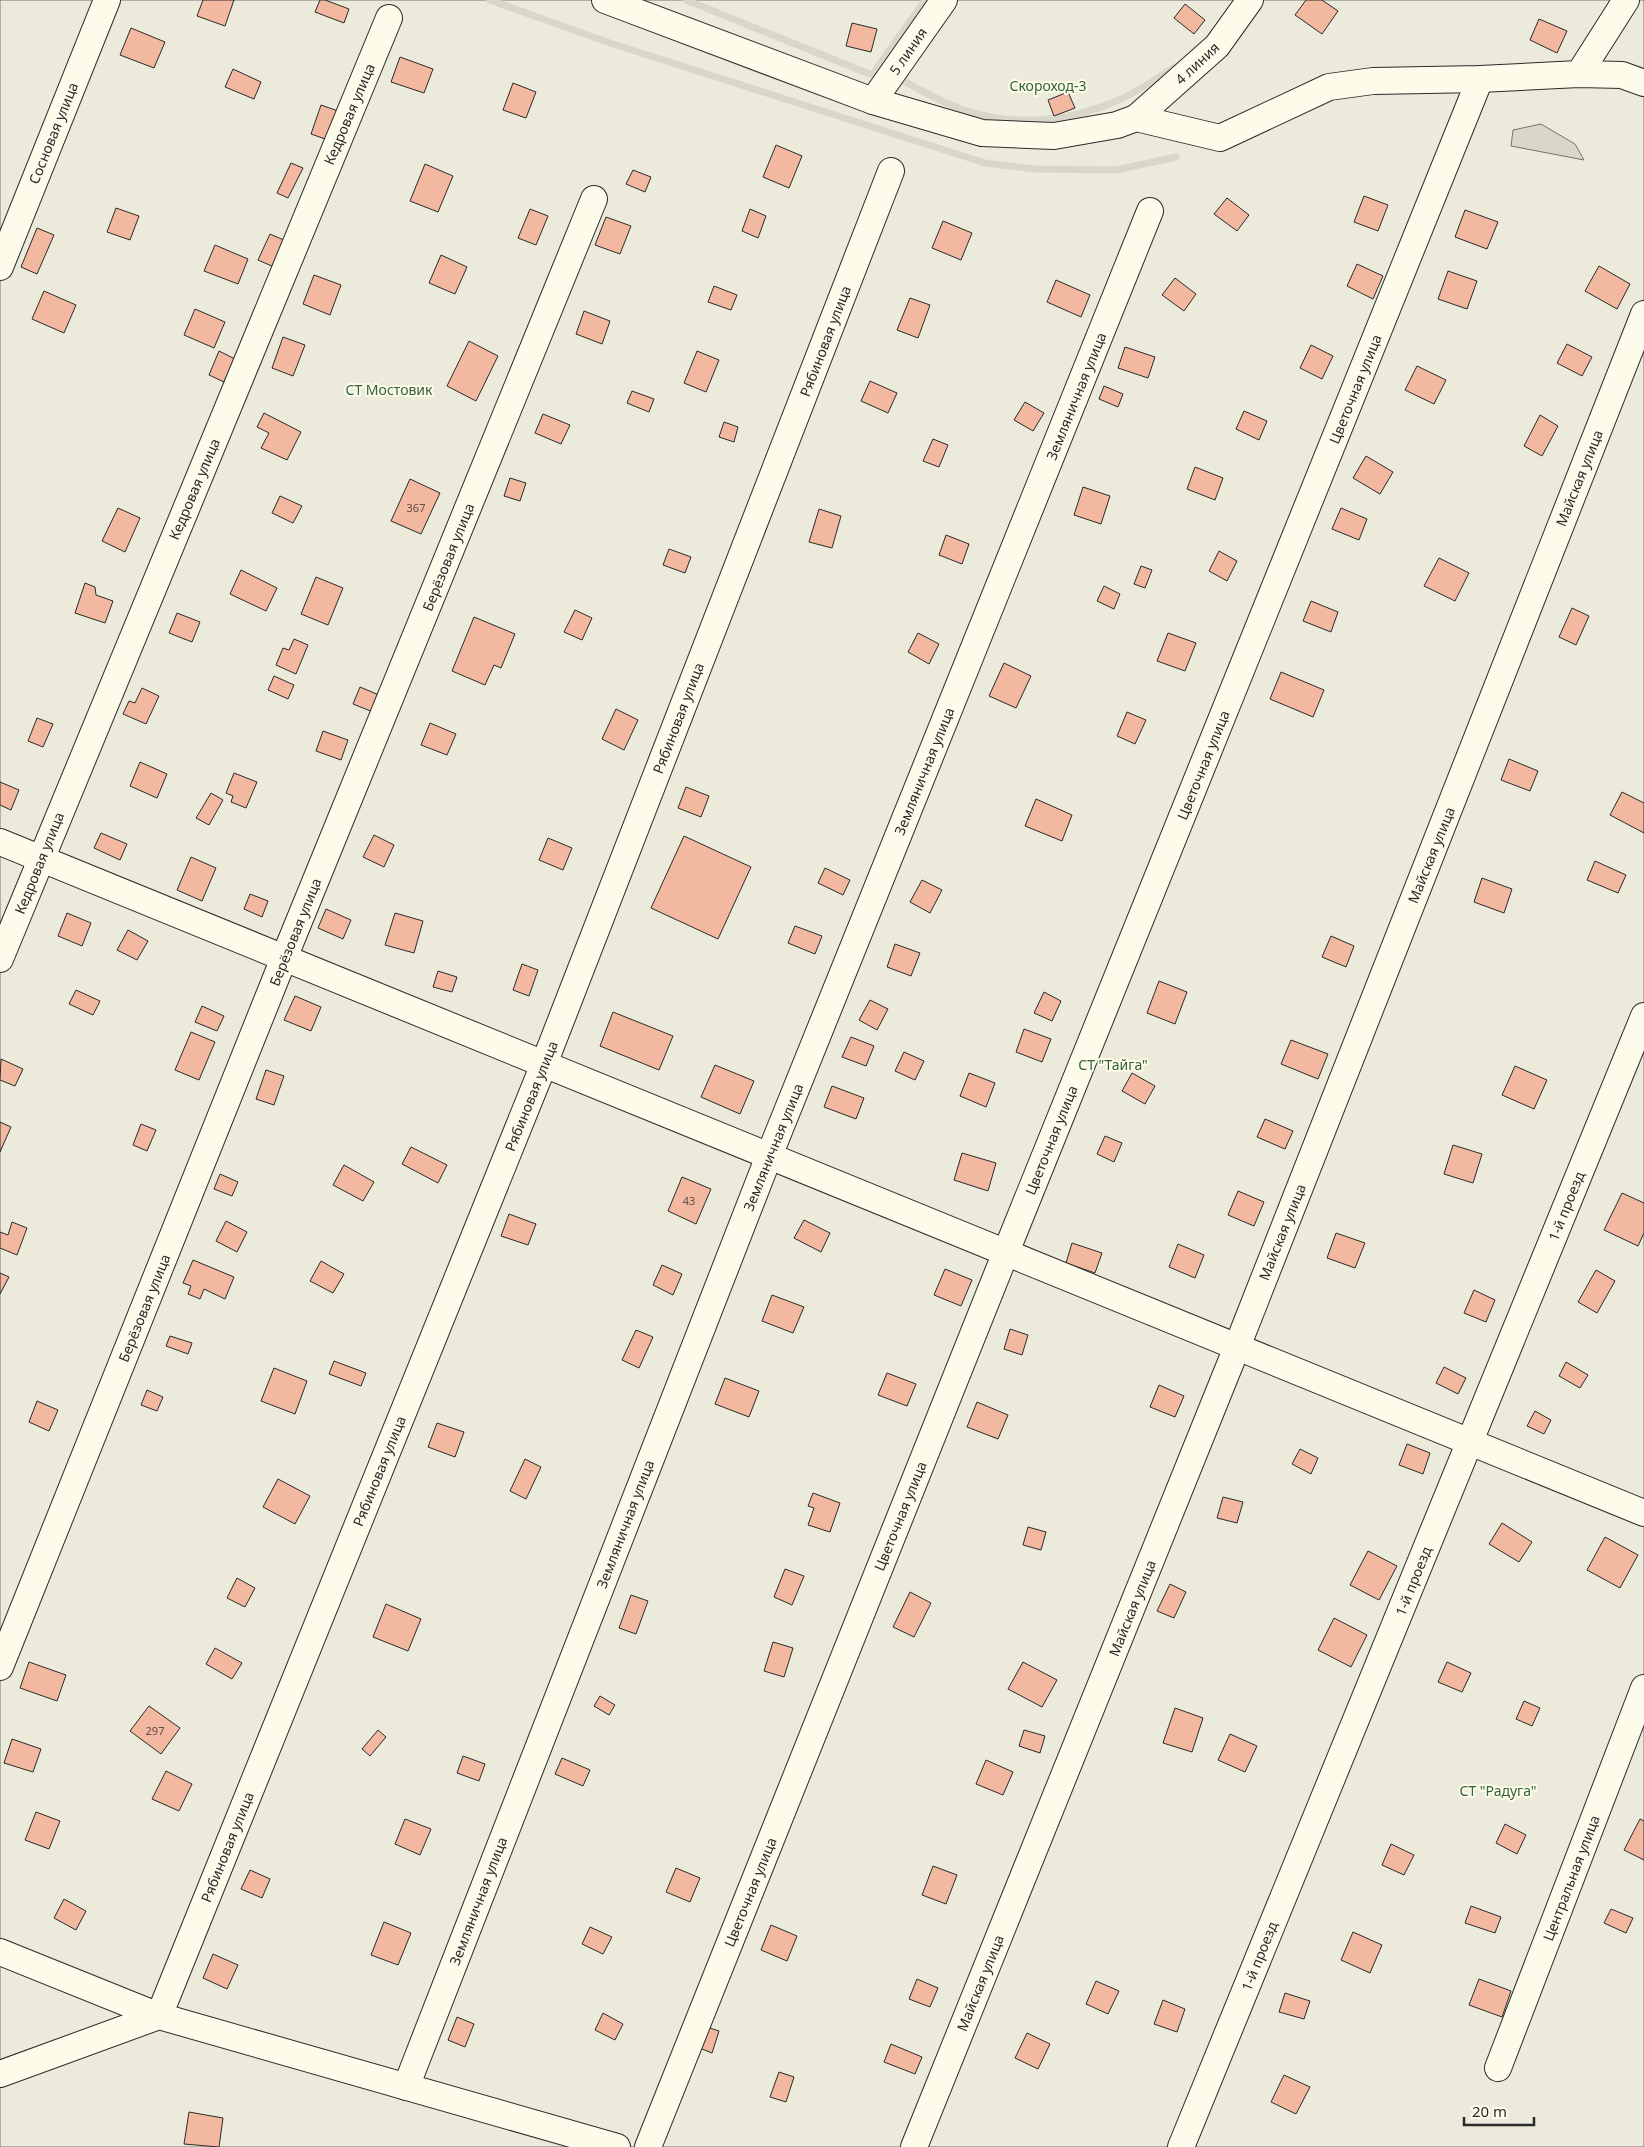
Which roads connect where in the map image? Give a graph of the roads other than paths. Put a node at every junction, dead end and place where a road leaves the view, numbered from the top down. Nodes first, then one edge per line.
1 (107, 0) edge
2 (944, 0) edge
3 (1250, 0) edge
4 (1626, 0) edge
5 (611, 1) edge
6 (389, 18) dead end
7 (1579, 74) junction
8 (1480, 79) junction
9 (1644, 83) edge
10 (873, 101) junction
11 (1136, 118) junction
12 (891, 171) dead end
13 (594, 199) dead end
14 (1150, 211) dead end
15 (0, 267) edge
16 (1644, 314) edge
17 (0, 842) edge
18 (41, 859) junction
19 (284, 958) junction
20 (0, 959) edge
21 (1644, 1016) edge
22 (544, 1064) junction
23 (769, 1156) junction
24 (1006, 1252) junction
25 (1237, 1347) junction
26 (1470, 1442) junction
27 (1644, 1513) edge
28 (0, 1667) edge
29 (1644, 1688) edge
30 (0, 1952) edge
31 (158, 2016) junction
32 (1498, 2068) dead end
33 (0, 2074) edge
34 (406, 2087) junction
35 (617, 2147) edge
36 (648, 2147) edge
37 (914, 2147) edge
38 (1181, 2147) edge

1 - 15 street, Сосновая улица
2 - 10 street, 5 линия
3 - 11 street, 4 линия
4 - 7 street
5 - 10 street
6 - 18 street, Кедровая улица
7 - 8 street
7 - 9 street
8 - 11 street
8 - 24 street, Цветочная улица
10 - 11 street
12 - 22 street, Рябиновая улица
13 - 19 street, Берёзовая улица
14 - 23 street, Земляничная улица
16 - 25 street, Майская улица
17 - 18 street
18 - 19 street
18 - 20 street, Кедровая улица
19 - 22 street
19 - 28 street, Берёзовая улица
21 - 26 street, 1-й проезд
22 - 23 street
22 - 31 street, Рябиновая улица
23 - 24 street
23 - 34 street, Земляничная улица
24 - 25 street
24 - 36 street, Цветочная улица
25 - 26 street
25 - 37 street, Майская улица
26 - 27 street
26 - 38 street, 1-й проезд
29 - 32 street, Центральная улица
30 - 31 street
31 - 33 street
31 - 34 street
34 - 35 street

